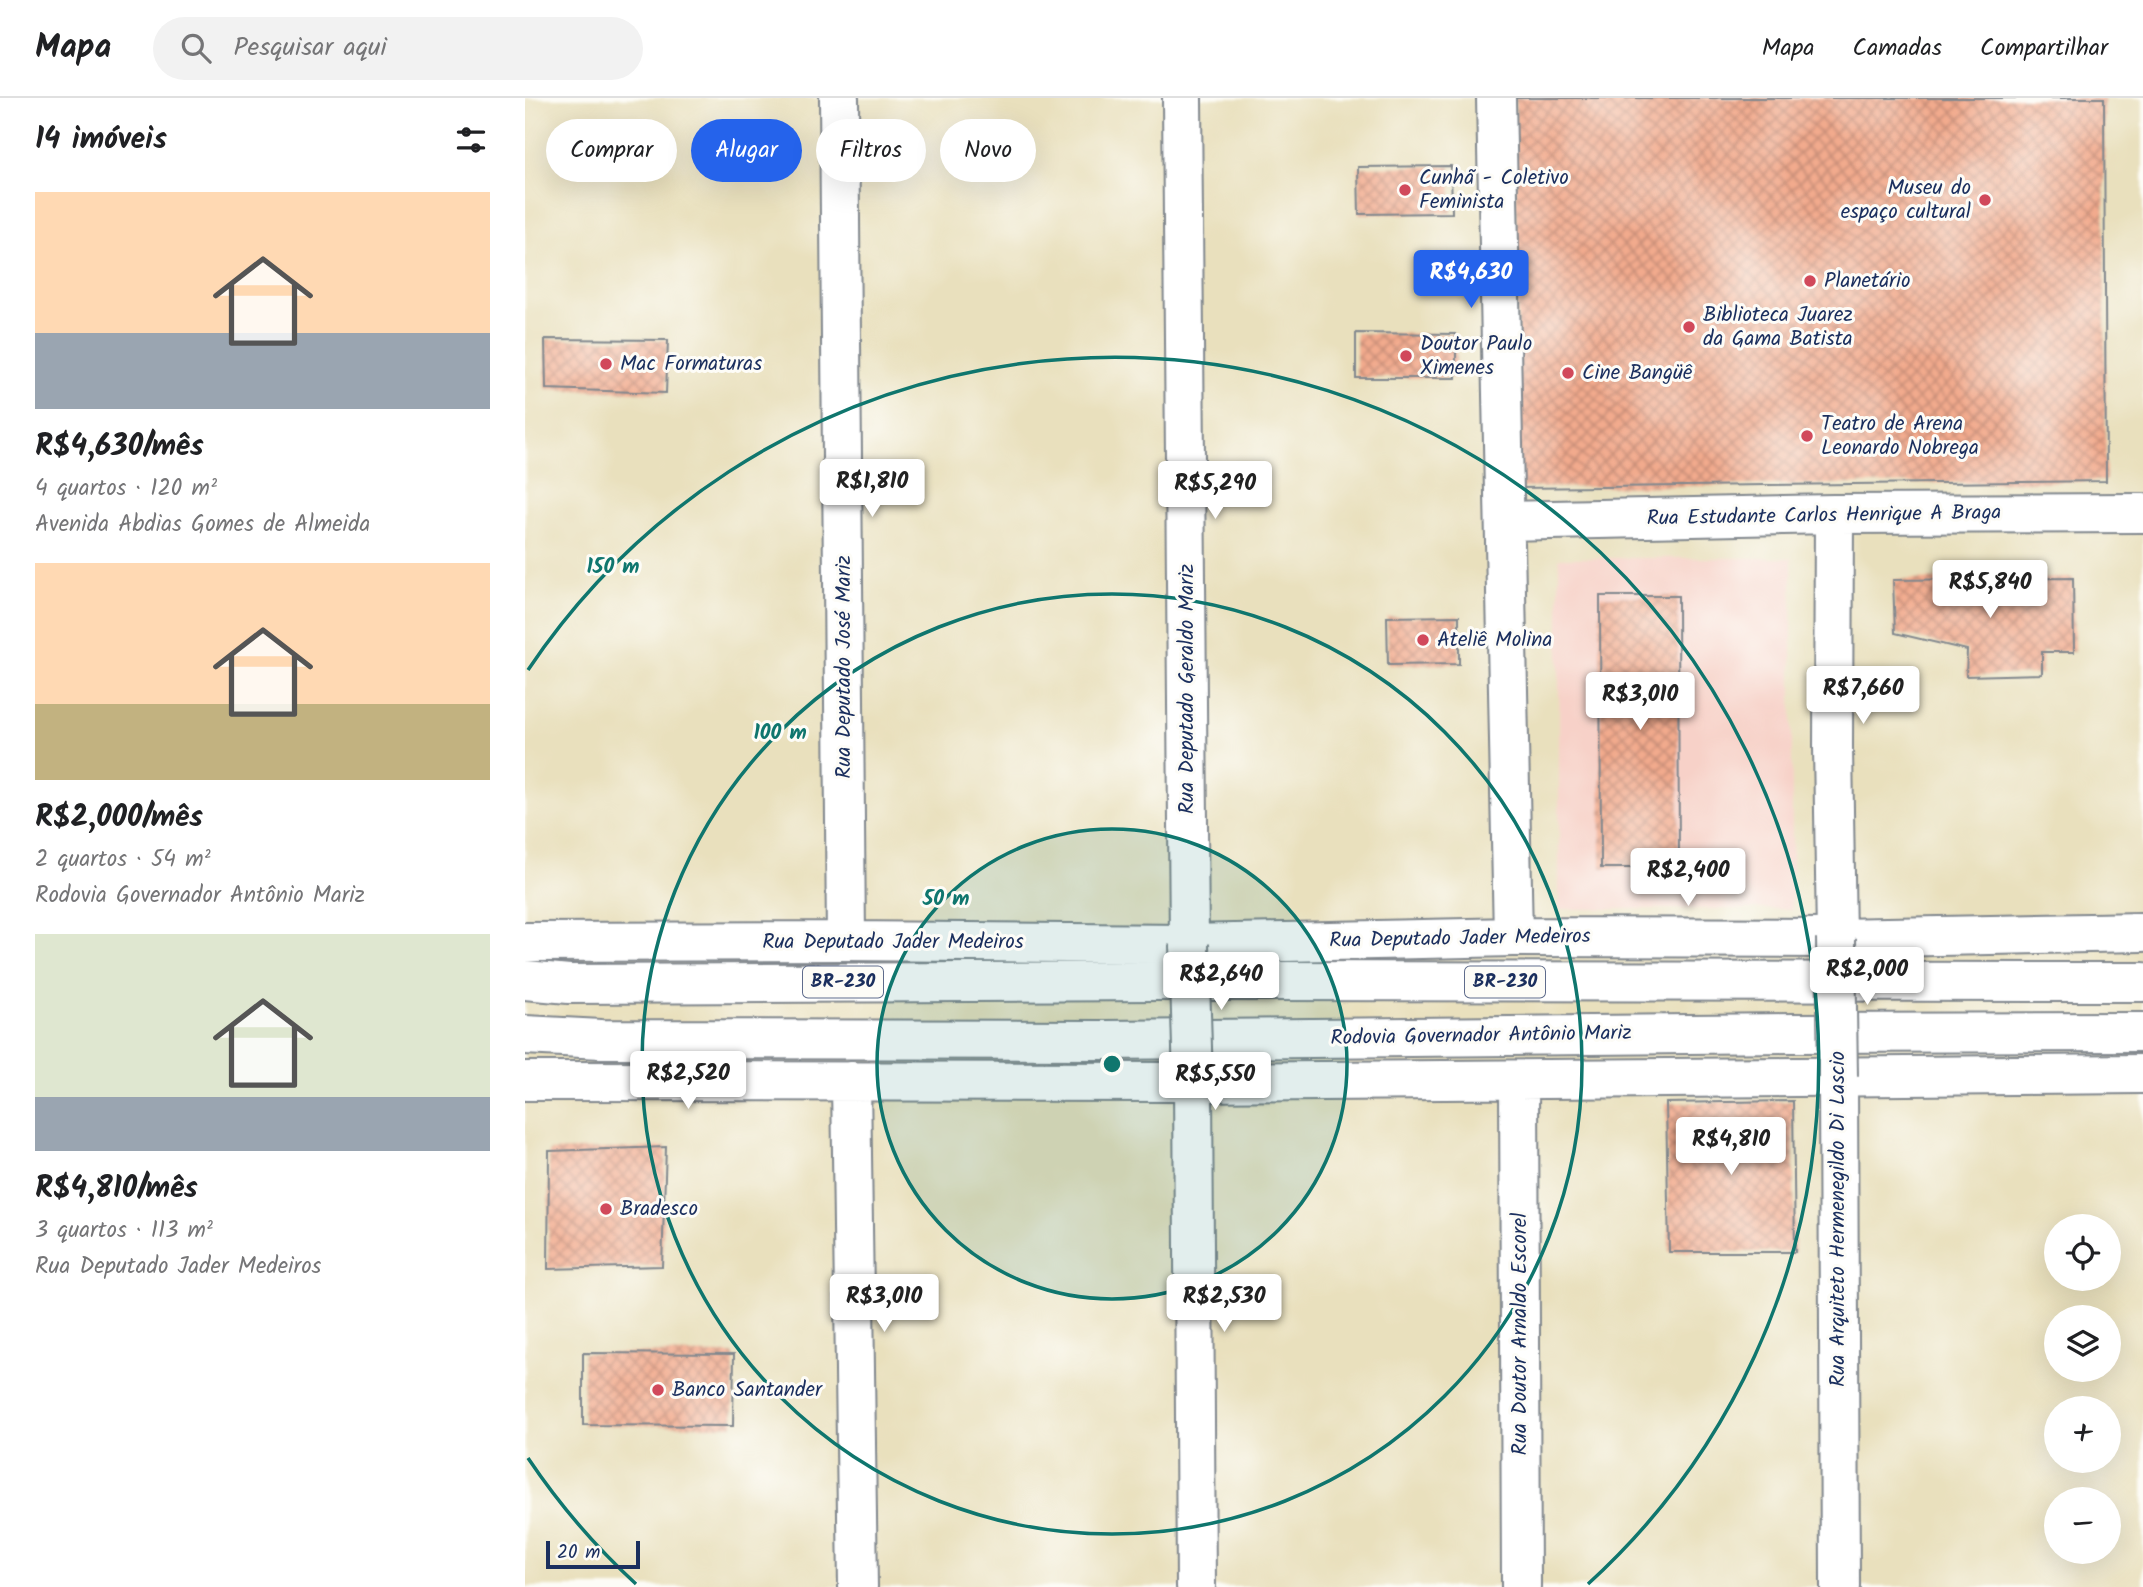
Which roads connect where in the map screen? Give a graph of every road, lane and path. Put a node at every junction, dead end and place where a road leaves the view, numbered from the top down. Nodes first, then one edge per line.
1 (839, 98) edge
2 (1182, 98) edge
3 (1496, 98) edge
4 (2143, 513) edge
5 (1834, 514) junction
6 (1505, 521) junction
7 (2143, 932) edge
8 (1513, 937) junction
9 (1836, 938) junction
10 (846, 941) junction
11 (525, 943) edge
12 (1189, 944) junction
13 (525, 980) edge
14 (2143, 982) edge
15 (2143, 1032) edge
16 (525, 1035) edge
17 (2143, 1074) edge
18 (1838, 1077) junction
19 (525, 1081) edge
20 (851, 1081) junction
21 (1519, 1081) junction
22 (1193, 1082) junction
23 (859, 1587) edge
24 (1196, 1587) edge
25 (1521, 1587) edge
26 (1840, 1587) edge

1 - 10 main road, Rua Deputado José Mariz
2 - 12 main road, Rua Deputado Geraldo Mariz
3 - 6 main road
4 - 5 main road, Rua Estudante Carlos Henrique A Braga
5 - 6 main road, Rua Estudante Carlos Henrique A Braga
5 - 9 main road, Rua Arquiteto Hermenegildo Di Lascio
6 - 8 main road
7 - 9 main road, Rua Deputado Jader Medeiros
8 - 9 main road, Rua Deputado Jader Medeiros
8 - 12 main road, Rua Deputado Jader Medeiros
9 - 18 main road, Rua Arquiteto Hermenegildo Di Lascio, bridge
10 - 11 main road, Rua Deputado Jader Medeiros
10 - 12 main road, Rua Deputado Jader Medeiros
12 - 22 main road, Rua Deputado Geraldo Mariz, bridge
13 - 14 main road, BR-230
15 - 16 main road, Rodovia Governador Antônio Mariz
17 - 18 main road
18 - 21 main road
18 - 26 main road, Rua Arquiteto Hermenegildo Di Lascio
19 - 20 main road
20 - 22 main road
20 - 23 main road
21 - 22 main road
21 - 25 main road, Rua Doutor Arnaldo Escorel
22 - 24 main road, Rua Deputado Geraldo Mariz

